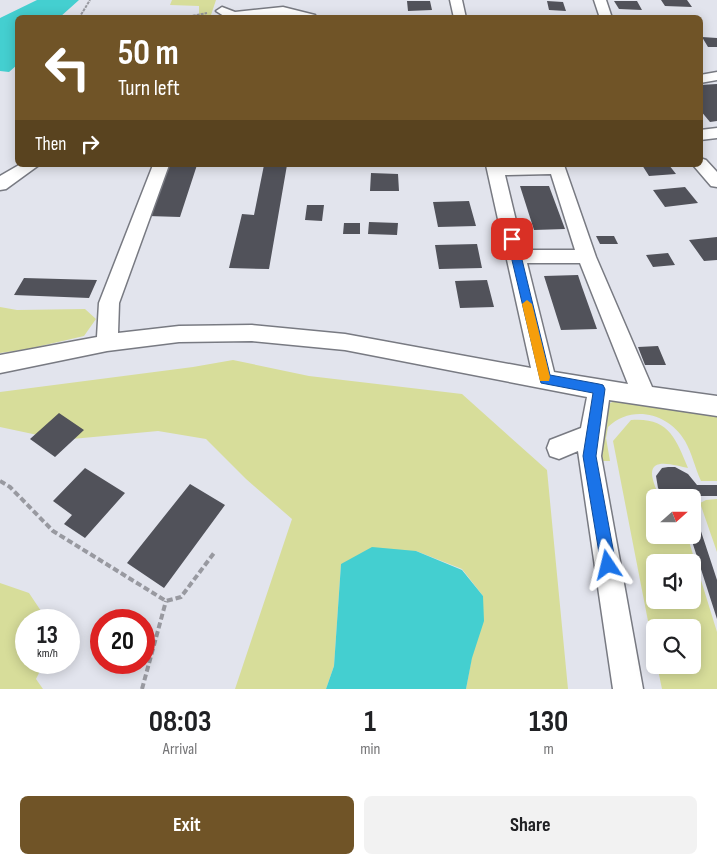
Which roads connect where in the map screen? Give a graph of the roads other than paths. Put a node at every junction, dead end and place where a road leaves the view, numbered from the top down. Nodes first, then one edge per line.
1 (456, 0) edge
2 (600, 0) edge
3 (284, 5) edge
4 (239, 15) edge
5 (305, 15) edge
6 (459, 15) edge
7 (605, 15) edge
8 (717, 76) edge
9 (703, 78) edge
10 (717, 133) edge
11 (703, 135) edge
12 (703, 166) edge
13 (28, 167) edge
14 (161, 167) edge
15 (495, 167) edge
16 (556, 167) edge
17 (717, 182) edge
18 (0, 185) edge
19 (516, 256) junction
20 (587, 257) junction
21 (107, 343) junction
22 (0, 364) edge
23 (545, 379) junction
24 (599, 389) junction
25 (644, 396) junction
26 (717, 406) edge
27 (592, 434) junction
28 (559, 448) dead end
29 (628, 689) edge

1 - 6 street
2 - 7 street
3 - 4 street
3 - 5 street
8 - 9 street
10 - 11 street
12 - 17 street
13 - 18 street
14 - 21 street
15 - 16 street
15 - 19 street
16 - 20 street
19 - 20 street
19 - 23 street
20 - 25 street
21 - 22 street
21 - 23 street
23 - 24 street
24 - 25 street
24 - 27 street
25 - 26 street
27 - 28 street
27 - 29 street

